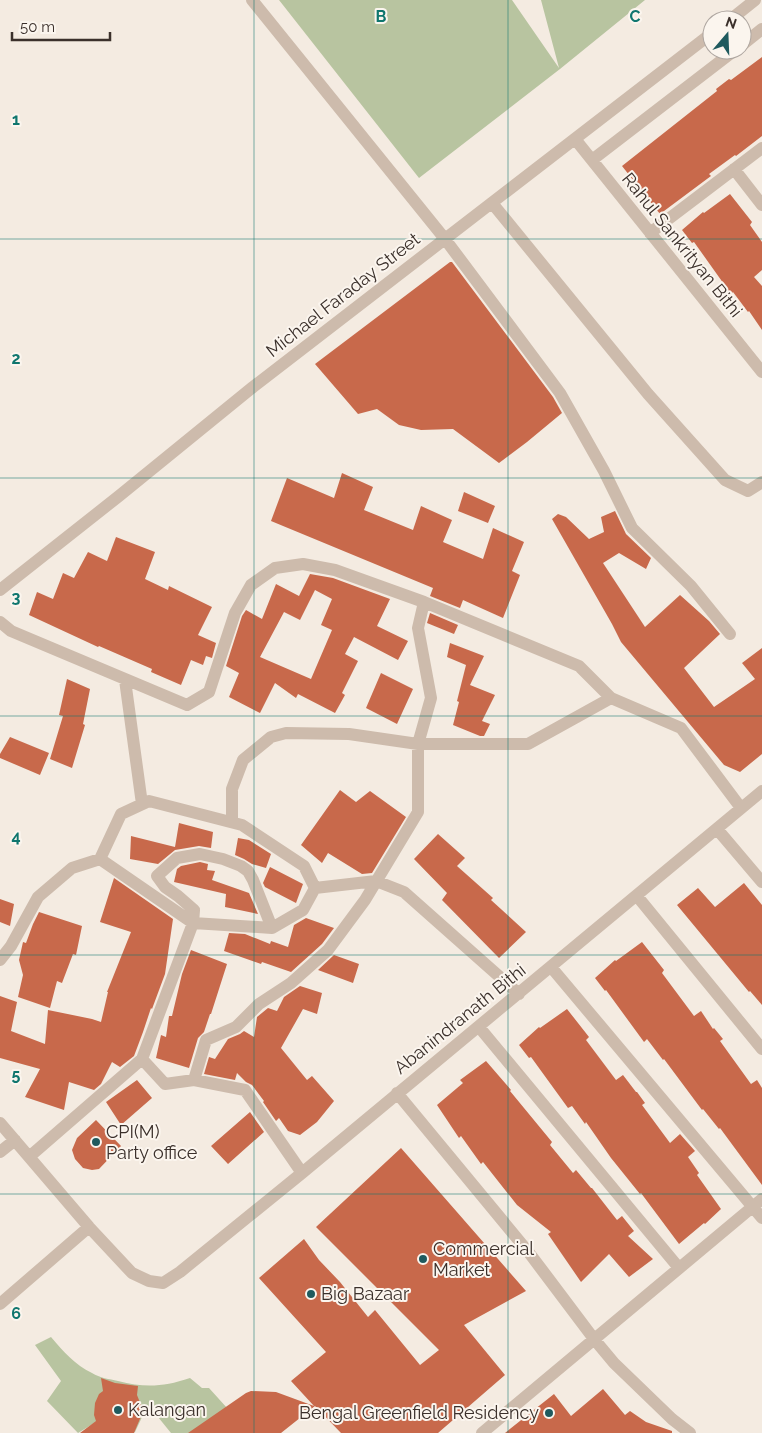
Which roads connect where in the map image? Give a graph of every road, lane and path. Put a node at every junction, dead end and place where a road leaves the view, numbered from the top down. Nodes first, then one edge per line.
1 (252, 0) edge
2 (756, 0) edge
3 (743, 10) edge
4 (762, 29) edge
5 (752, 37) edge
6 (702, 42) edge
7 (722, 60) edge
8 (575, 139) junction
9 (762, 148) edge
10 (592, 160) junction
11 (734, 169) junction
12 (492, 203) junction
13 (762, 205) edge
14 (650, 233) junction
15 (445, 239) junction
16 (762, 372) edge
17 (762, 482) edge
18 (0, 590) edge
19 (424, 602) junction
20 (0, 622) edge
21 (730, 634) dead end
22 (125, 680) junction
23 (611, 698) junction
24 (418, 744) junction
25 (762, 791) edge
26 (142, 804) junction
27 (741, 808) junction
28 (232, 822) junction
29 (717, 828) junction
30 (100, 859) junction
31 (376, 881) junction
32 (762, 882) edge
33 (315, 888) junction
34 (637, 896) junction
35 (193, 923) junction
36 (272, 928) junction
37 (0, 960) edge
38 (551, 967) junction
39 (519, 994) junction
40 (479, 1028) junction
41 (762, 1049) edge
42 (142, 1059) junction
43 (194, 1080) junction
44 (398, 1093) junction
45 (0, 1123) edge
46 (15, 1140) junction
47 (0, 1152) edge
48 (29, 1157) junction
49 (302, 1173) junction
50 (757, 1203) edge
51 (762, 1218) edge
52 (89, 1227) junction
53 (679, 1268) junction
54 (0, 1304) edge
55 (594, 1339) junction
56 (482, 1433) edge
57 (690, 1433) edge

1 - 15 street
2 - 3 street
4 - 5 street
6 - 8 street, Michael Faraday Street
7 - 10 street
8 - 10 street, Rahul Sankrityan Bithi
8 - 12 street, Michael Faraday Street
9 - 11 street
10 - 14 street, Rahul Sankrityan Bithi
11 - 13 street
11 - 14 street
12 - 15 street, Michael Faraday Street
12 - 17 street
14 - 16 street, Rahul Sankrityan Bithi
15 - 18 street, Michael Faraday Street
15 - 21 street
19 - 22 street
19 - 23 street
19 - 24 street
20 - 22 street
22 - 26 street
23 - 24 street
23 - 27 street
24 - 28 street
24 - 31 street
25 - 27 street, Abanindranath Bithi
26 - 28 street
26 - 30 street
27 - 29 street, Abanindranath Bithi
28 - 33 street
29 - 32 street
29 - 34 street, Abanindranath Bithi
30 - 35 street
30 - 37 street
31 - 33 street
31 - 39 street
31 - 43 street
33 - 36 street
34 - 38 street, Abanindranath Bithi
34 - 41 street
35 - 36 street
35 - 36 street
35 - 42 street
38 - 39 street, Abanindranath Bithi
38 - 50 street
39 - 40 street, Abanindranath Bithi
40 - 44 street, Abanindranath Bithi
40 - 53 street
42 - 43 street
42 - 48 street
43 - 49 street
44 - 49 street, Abanindranath Bithi
44 - 55 street
45 - 46 street, Abanindranath Bithi
46 - 47 street
46 - 48 street, Abanindranath Bithi
48 - 52 street, Abanindranath Bithi
49 - 52 street, Abanindranath Bithi
50 - 51 street
50 - 53 street
52 - 54 street
53 - 55 street
55 - 56 street
55 - 57 street

